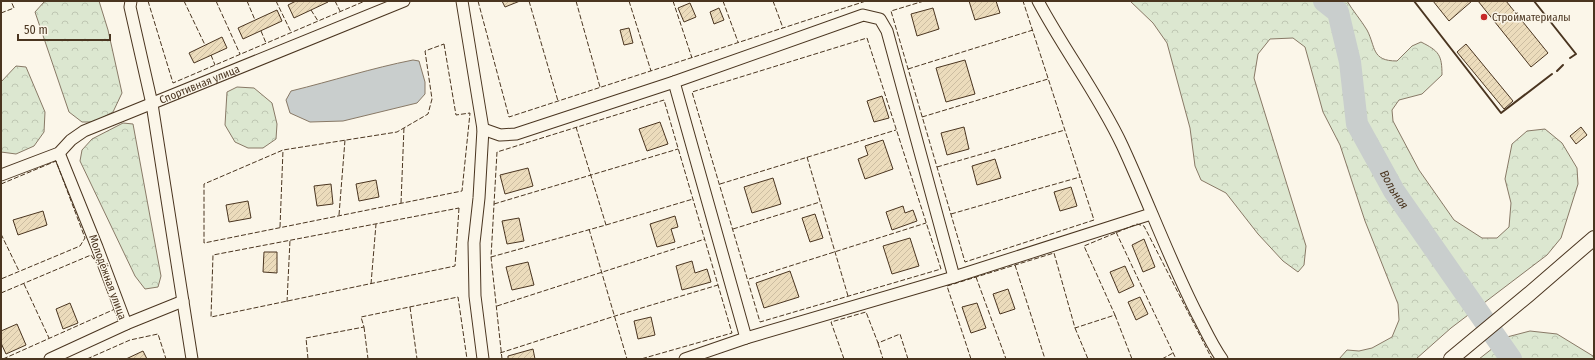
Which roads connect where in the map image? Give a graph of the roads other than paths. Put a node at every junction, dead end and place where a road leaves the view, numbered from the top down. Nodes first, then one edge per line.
1 (131, 1) edge
2 (404, 1) edge
3 (462, 1) edge
4 (1038, 1) edge
5 (674, 82) junction
6 (152, 104) junction
7 (483, 129) junction
8 (59, 153) junction
9 (1, 175) edge
10 (1151, 214) junction
11 (1594, 238) edge
12 (954, 277) junction
13 (183, 301) junction
14 (126, 324) junction
15 (746, 338) junction
16 (50, 359) edge
17 (192, 359) edge
18 (483, 359) edge
19 (685, 359) edge
20 (1222, 359) edge
21 (1451, 359) edge

1 - 6 street
2 - 6 street, Спортивная улица
3 - 7 street
4 - 10 street
5 - 7 street
5 - 12 street
5 - 15 street
6 - 8 street, Спортивная улица
6 - 13 street
7 - 18 street
8 - 9 street, Спортивная улица
8 - 14 street, Молодёжная улица
10 - 12 street
10 - 20 street
11 - 21 street
12 - 15 street
13 - 14 street
13 - 17 street
14 - 16 street, Молодёжная улица
15 - 19 street

